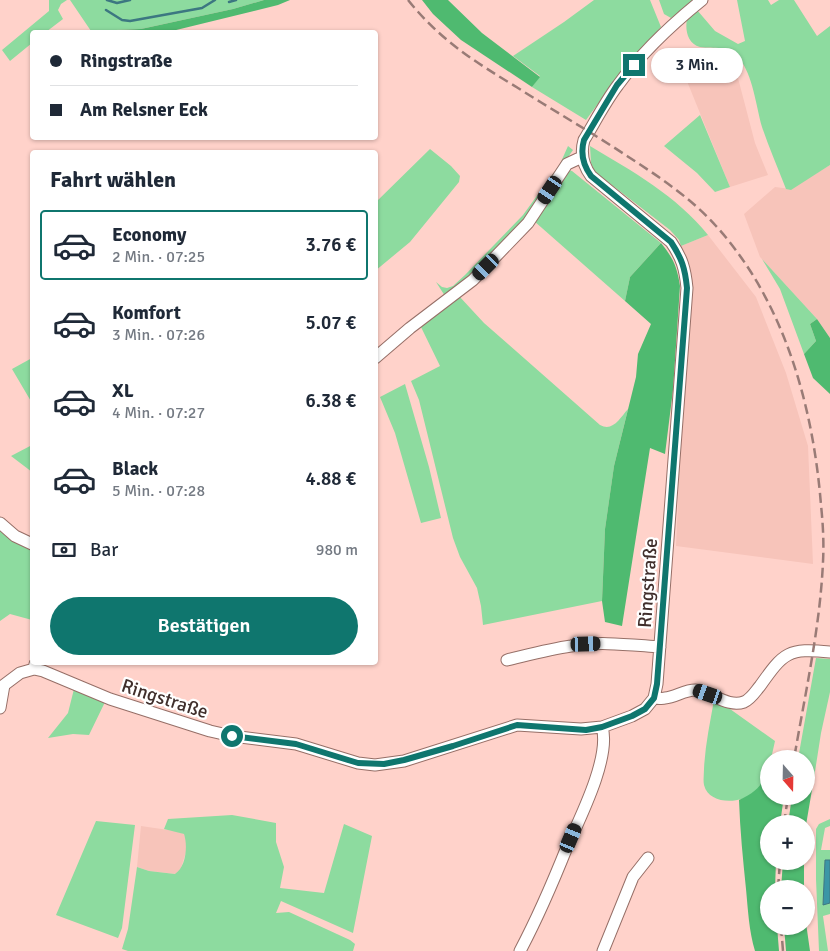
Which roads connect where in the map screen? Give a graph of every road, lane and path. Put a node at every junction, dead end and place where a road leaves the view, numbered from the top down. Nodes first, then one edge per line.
1 (702, 0) edge
2 (582, 157) junction
3 (378, 355) edge
4 (0, 522) edge
5 (30, 543) edge
6 (660, 647) junction
7 (830, 652) edge
8 (507, 660) dead end
9 (35, 666) edge
10 (2, 685) edge
11 (654, 698) junction
12 (0, 708) edge
13 (602, 727) junction
14 (648, 858) dead end
15 (520, 951) edge
16 (603, 951) edge

1 - 2 street
2 - 3 street
2 - 6 street, Ringstraße
4 - 5 street
6 - 8 street
6 - 11 street, Ringstraße
7 - 11 street
9 - 10 street, Ringstraße
9 - 13 street, Ringstraße
10 - 12 street
11 - 13 street, Ringstraße
13 - 15 street
14 - 16 street

